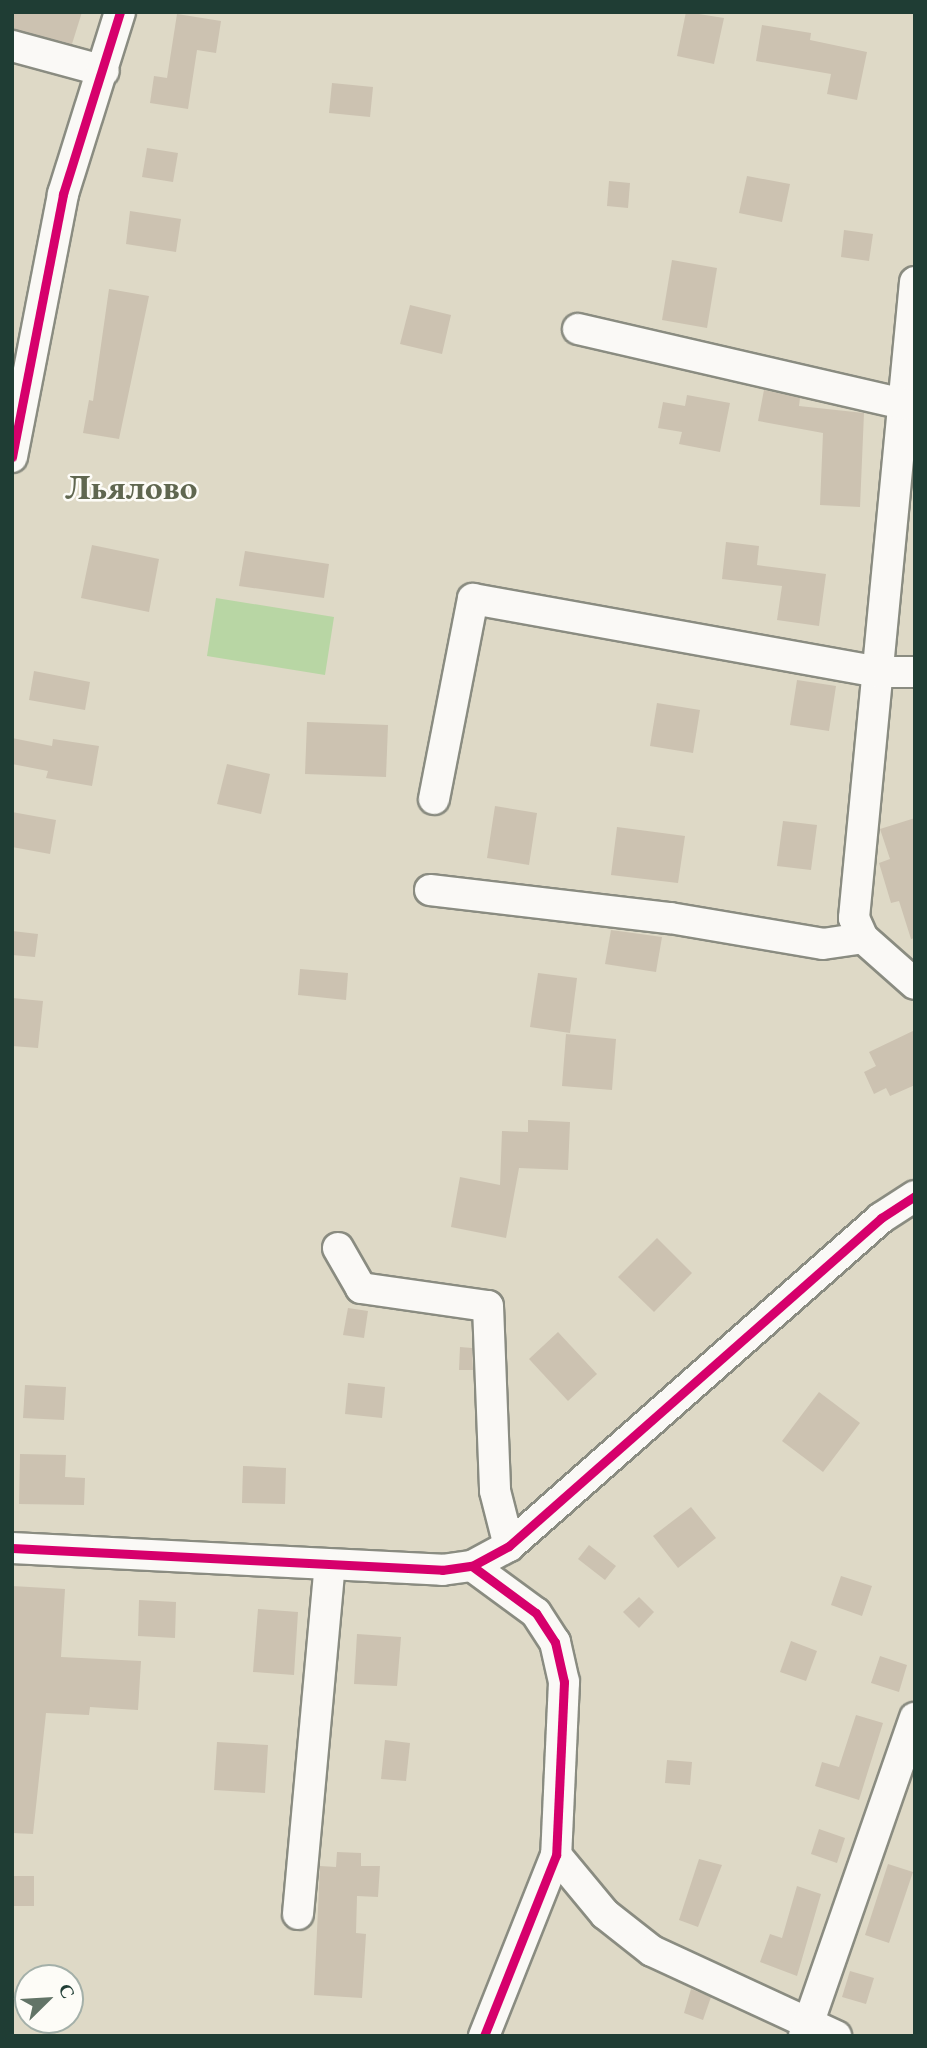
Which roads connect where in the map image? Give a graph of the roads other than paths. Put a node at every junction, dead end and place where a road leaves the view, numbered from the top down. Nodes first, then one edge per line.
1 (120, 12) edge
2 (12, 46) edge
3 (104, 71) junction
4 (915, 282) edge
5 (578, 329) dead end
6 (908, 389) edge
7 (12, 457) edge
8 (879, 672) junction
9 (915, 672) edge
10 (434, 799) dead end
11 (430, 890) dead end
12 (863, 938) junction
13 (915, 984) edge
14 (915, 1196) edge
15 (338, 1248) dead end
16 (509, 1546) junction
17 (12, 1548) edge
18 (330, 1566) junction
19 (472, 1566) junction
20 (915, 1717) edge
21 (556, 1855) junction
22 (298, 1914) dead end
23 (807, 2028) edge
24 (484, 2036) edge
25 (836, 2036) edge

1 - 3 street
2 - 3 street
3 - 7 street
4 - 6 street
5 - 6 street
6 - 8 street
8 - 9 street
8 - 10 street
8 - 12 street
11 - 12 street
12 - 13 street
14 - 16 street
15 - 16 street
16 - 19 street
17 - 18 street
18 - 19 street
18 - 22 street
19 - 21 street
20 - 23 street
21 - 23 street
21 - 24 street
23 - 25 street

